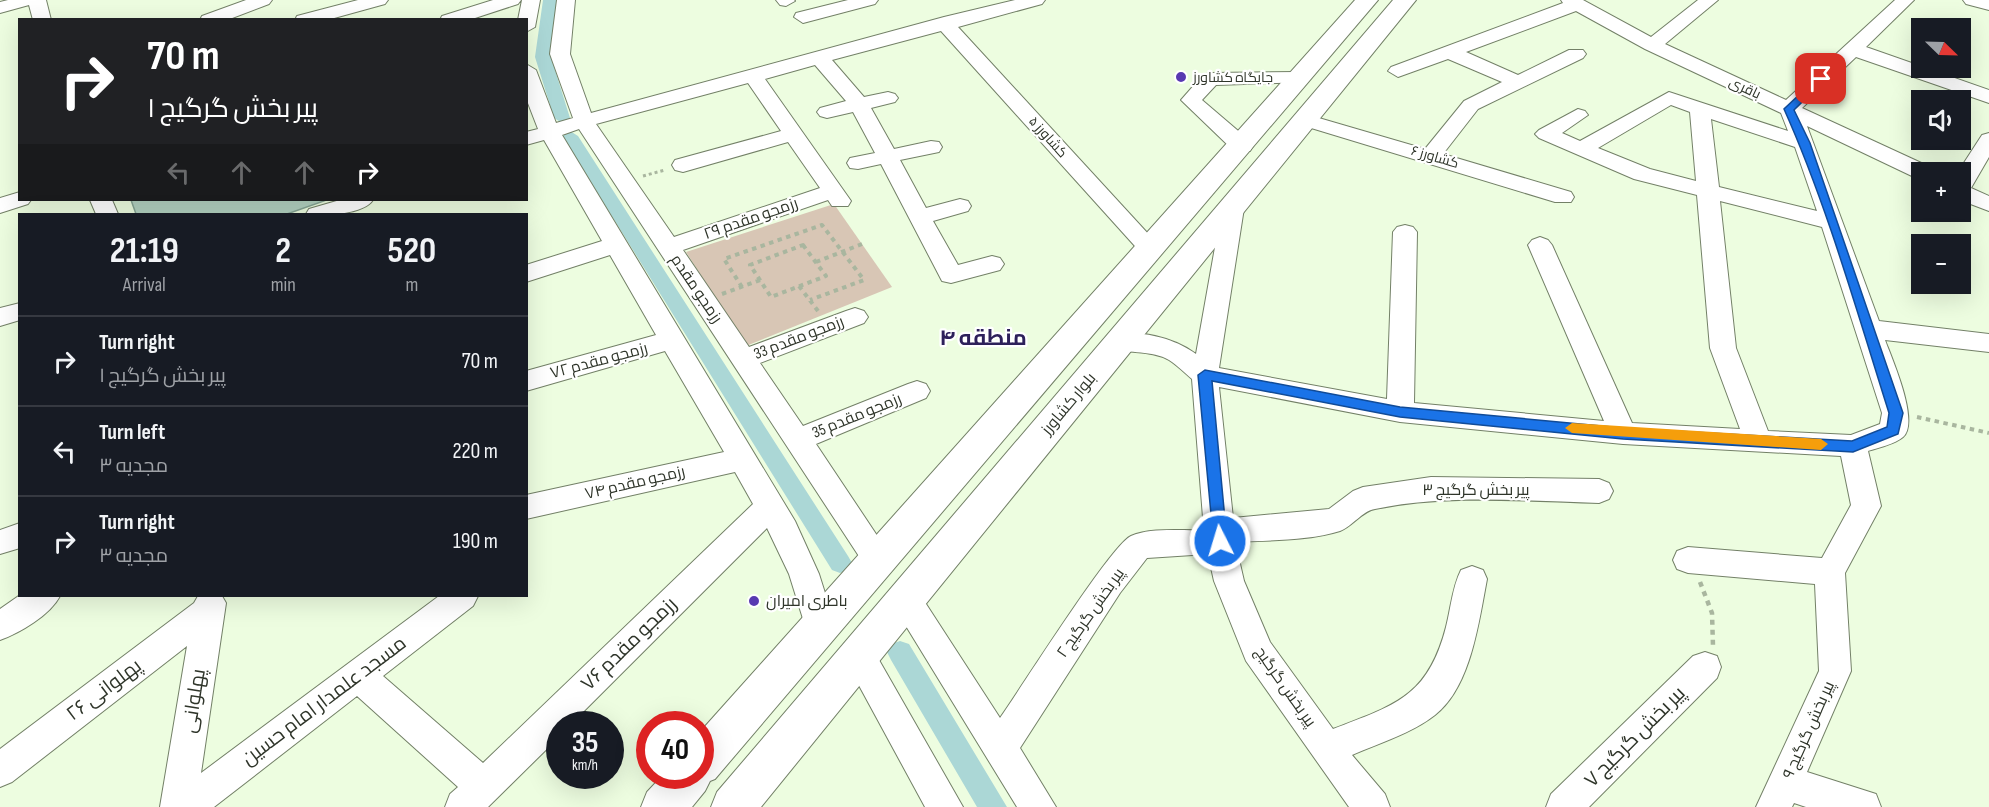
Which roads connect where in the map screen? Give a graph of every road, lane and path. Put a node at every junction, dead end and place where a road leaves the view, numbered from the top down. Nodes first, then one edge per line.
1 (27, 0) edge
2 (37, 0) edge
3 (262, 0) edge
4 (379, 0) edge
5 (512, 0) edge
6 (531, 0) edge
7 (566, 0) edge
8 (869, 0) edge
9 (1036, 0) edge
10 (1367, 0) edge
11 (1405, 0) edge
12 (1709, 0) edge
13 (1905, 0) edge
14 (1972, 0) edge
15 (1574, 2) edge
16 (239, 3) edge
17 (999, 4) edge
18 (1989, 5) edge
19 (0, 9) edge
20 (340, 10) edge
21 (803, 17) dead end
22 (42, 18) edge
23 (213, 18) edge
24 (311, 18) edge
25 (455, 18) edge
26 (528, 18) edge
27 (945, 23) junction
28 (1652, 45) junction
29 (1853, 49) junction
30 (1449, 52) junction
31 (1576, 54) dead end
32 (819, 57) junction
33 (1398, 71) dead end
34 (752, 75) junction
35 (1297, 78) junction
36 (528, 81) edge
37 (1518, 82) junction
38 (1989, 97) edge
39 (888, 98) dead end
40 (859, 104) junction
41 (1700, 108) junction
42 (1789, 109) junction
43 (827, 112) dead end
44 (1578, 115) dead end
45 (1305, 120) junction
46 (584, 121) junction
47 (793, 134) junction
48 (538, 135) edge
49 (1989, 139) edge
50 (1804, 143) junction
51 (1242, 146) junction
52 (931, 147) dead end
53 (1579, 150) junction
54 (1431, 156) junction
55 (888, 157) junction
56 (858, 163) dead end
57 (683, 165) joint
58 (1911, 167) edge
59 (1971, 170) edge
60 (624, 181) junction
61 (1709, 192) junction
62 (1971, 195) edge
63 (1563, 197) dead end
64 (18, 200) edge
65 (359, 201) edge
66 (1989, 204) edge
67 (0, 206) edge
68 (960, 206) dead end
69 (1233, 208) junction
70 (320, 213) edge
71 (920, 217) junction
72 (1830, 222) junction
73 (1405, 232) dead end
74 (862, 244) dead end
75 (616, 245) junction
76 (1540, 245) dead end
77 (669, 248) junction
78 (1151, 250) junction
79 (842, 252) junction
80 (816, 262) junction
81 (992, 264) dead end
82 (528, 273) edge
83 (760, 280) junction
84 (799, 286) junction
85 (810, 300) junction
86 (18, 312) edge
87 (855, 316) dead end
88 (0, 318) edge
89 (829, 326) junction
90 (1869, 329) junction
91 (672, 340) junction
92 (1120, 342) junction
93 (1989, 343) edge
94 (743, 359) junction
95 (1205, 375) junction
96 (528, 380) edge
97 (917, 391) dead end
98 (1400, 412) junction
99 (1894, 421) junction
100 (1623, 433) junction
101 (1989, 433) edge
102 (797, 440) junction
103 (1758, 441) junction
104 (1853, 446) junction
105 (743, 459) junction
106 (1599, 491) dead end
107 (770, 506) junction
108 (528, 507) edge
109 (18, 536) edge
110 (1219, 536) junction
111 (0, 542) edge
112 (1688, 560) joint
113 (879, 561) junction
114 (1830, 572) junction
115 (1472, 579) dead end
116 (43, 597) edge
117 (461, 597) edge
118 (906, 600) junction
119 (210, 603) edge
120 (0, 626) edge
121 (820, 628) junction
122 (859, 656) junction
123 (1705, 667) joint
124 (358, 675) junction
125 (714, 748) edge
126 (1000, 748) junction
127 (1328, 748) junction
128 (0, 770) edge
129 (1780, 795) edge
130 (473, 797) edge
131 (178, 807) edge
132 (185, 807) edge
133 (734, 807) edge
134 (945, 807) edge
135 (1038, 807) edge
136 (1372, 807) edge
137 (1564, 807) edge
138 (1863, 807) edge

1 - 19 street
2 - 22 street
3 - 16 street
4 - 20 street
5 - 25 street
6 - 26 street
7 - 46 street, رزمجو مقدم
8 - 21 street
9 - 17 street
10 - 35 main road
11 - 45 main road, بلوار کشاورز
12 - 28 street
13 - 29 street
14 - 18 street
15 - 28 street, باقری
15 - 30 street
16 - 23 street
17 - 27 street
20 - 24 street
27 - 32 street
27 - 78 street, کشاورز ۵
28 - 42 street, باقری
29 - 38 street
29 - 42 street
30 - 33 street
30 - 37 street
31 - 37 street
32 - 34 street
32 - 40 street
34 - 46 street
34 - 47 street
35 - 51 main road
35 - 51 street
36 - 48 street
37 - 54 street
39 - 40 street
40 - 43 street
40 - 55 street
41 - 50 street
41 - 53 street
41 - 61 street
42 - 50 street
42 - 58 street, باقری
44 - 53 street
45 - 54 street, کشاورز ۶
45 - 69 main road, بلوار کشاورز
46 - 48 street
46 - 60 street, رزمجو مقدم
47 - 57 street
47 - 77 street, رزمجو مقدم ۲۹
48 - 75 street
49 - 59 street
50 - 72 street
51 - 78 main road
52 - 55 street
53 - 61 street
54 - 63 street, کشاورز ۶
55 - 56 street
55 - 71 street
57 - 60 path
60 - 77 street, رزمجو مقدم
61 - 72 street
61 - 103 street
62 - 66 street
64 - 67 street
65 - 70 street
68 - 71 street
69 - 92 main road, بلوار کشاورز
69 - 95 street, پیر بخش گرگیج
71 - 81 street
72 - 90 street
73 - 98 street
74 - 79 path
75 - 82 street
75 - 91 street
76 - 100 street
77 - 94 street, رزمجو مقدم
78 - 113 main road
79 - 80 path
79 - 83 path
79 - 85 path
80 - 83 path
80 - 84 path
83 - 84 path
84 - 85 path
85 - 89 path
86 - 88 street
87 - 89 street, رزمجو مقدم 33
89 - 94 street, رزمجو مقدم 33
90 - 93 street
90 - 99 street
91 - 96 street, رزمجو مقدم ۷۲
91 - 105 street
92 - 95 street
92 - 118 main road, بلوار کشاورز
94 - 102 street, رزمجو مقدم
95 - 98 street
95 - 110 street, پیر بخش گرگیج
97 - 102 street, رزمجو مقدم 35
98 - 100 street
99 - 101 path
99 - 104 street
100 - 103 street
102 - 113 street, رزمجو مقدم
103 - 104 street
104 - 114 street
105 - 107 street
105 - 108 street, رزمجو مقدم ۷۴
106 - 110 street, پیر بخش گرگیج ۳
107 - 121 street
107 - 130 street, رزمجو مقدم ۷۶
109 - 111 street
110 - 126 street, پیر بخش گرگیج ۲
110 - 127 street, پیر بخش گرگیج
112 - 114 street
112 - 123 path
113 - 121 main road
114 - 129 street, پیر بخش گرگیج ۹
115 - 127 street
116 - 120 street
117 - 124 street, مسجد علمدار امام حسین
118 - 122 main road, بلوار کشاورز
118 - 126 street
119 - 128 street, پهلوانی ۲۶
119 - 131 street, پهلوانی
121 - 125 main road
122 - 133 main road, بلوار کشاورز
122 - 134 street
123 - 137 street, پیر بخش گرگیج ۷
124 - 130 street
124 - 132 street, مسجد علمدار امام حسین
126 - 135 street
127 - 136 street, پیر بخش گرگیج
129 - 138 street

